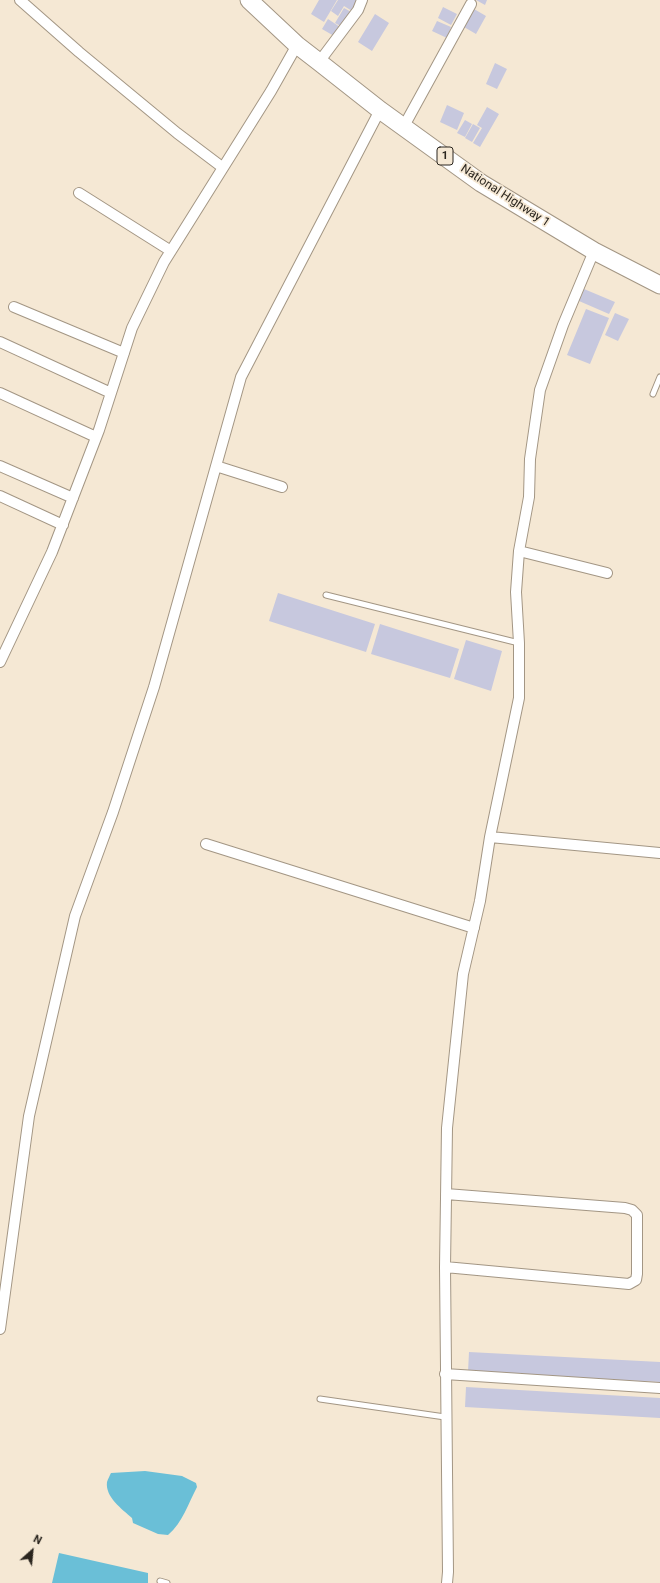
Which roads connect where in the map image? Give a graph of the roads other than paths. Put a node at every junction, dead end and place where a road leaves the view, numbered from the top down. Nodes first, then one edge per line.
1 (20, 0) edge
2 (249, 0) edge
3 (362, 0) edge
4 (471, 4) dead end
5 (297, 45) junction
6 (319, 62) junction
7 (380, 110) junction
8 (404, 126) junction
9 (222, 167) junction
10 (79, 194) dead end
11 (171, 251) junction
12 (594, 251) junction
13 (660, 286) edge
14 (14, 307) dead end
15 (0, 342) edge
16 (124, 353) junction
17 (660, 377) edge
18 (0, 393) edge
19 (111, 393) junction
20 (653, 394) dead end
21 (96, 437) junction
22 (0, 466) edge
23 (216, 466) junction
24 (282, 487) dead end
25 (0, 496) edge
26 (73, 498) junction
27 (63, 525) junction
28 (519, 551) junction
29 (606, 574) dead end
30 (326, 595) dead end
31 (519, 643) junction
32 (0, 662) edge
33 (490, 837) junction
34 (206, 844) dead end
35 (660, 853) edge
36 (474, 928) junction
37 (446, 1194) junction
38 (444, 1267) junction
39 (0, 1329) edge
40 (445, 1374) junction
41 (660, 1388) edge
42 (320, 1399) dead end
43 (445, 1417) junction
44 (160, 1581) dead end
45 (167, 1583) edge
46 (447, 1583) edge

1 - 9 street
2 - 5 highway, National Highway 1 / 1
3 - 6 street
4 - 8 street
5 - 6 highway, National Highway 1 / 1
5 - 9 street
6 - 7 highway, National Highway 1 / 1
7 - 8 highway, National Highway 1 / 1
7 - 23 street
8 - 12 highway, National Highway 1 / 1
9 - 11 street
10 - 11 street
11 - 16 street
12 - 13 highway, National Highway 1 / 1
12 - 28 street
14 - 16 street
15 - 19 street
16 - 19 street
17 - 20 lane
18 - 21 street
19 - 21 street
21 - 26 street
22 - 26 street
23 - 24 street
23 - 39 street
25 - 27 street
26 - 27 street
27 - 32 street
28 - 29 street
28 - 31 street
30 - 31 lane
31 - 33 street
33 - 35 street
33 - 36 street
34 - 36 street
36 - 37 street
37 - 38 street
37 - 38 street
38 - 40 street
40 - 41 street
40 - 43 street
42 - 43 lane
43 - 46 street
44 - 45 lane

